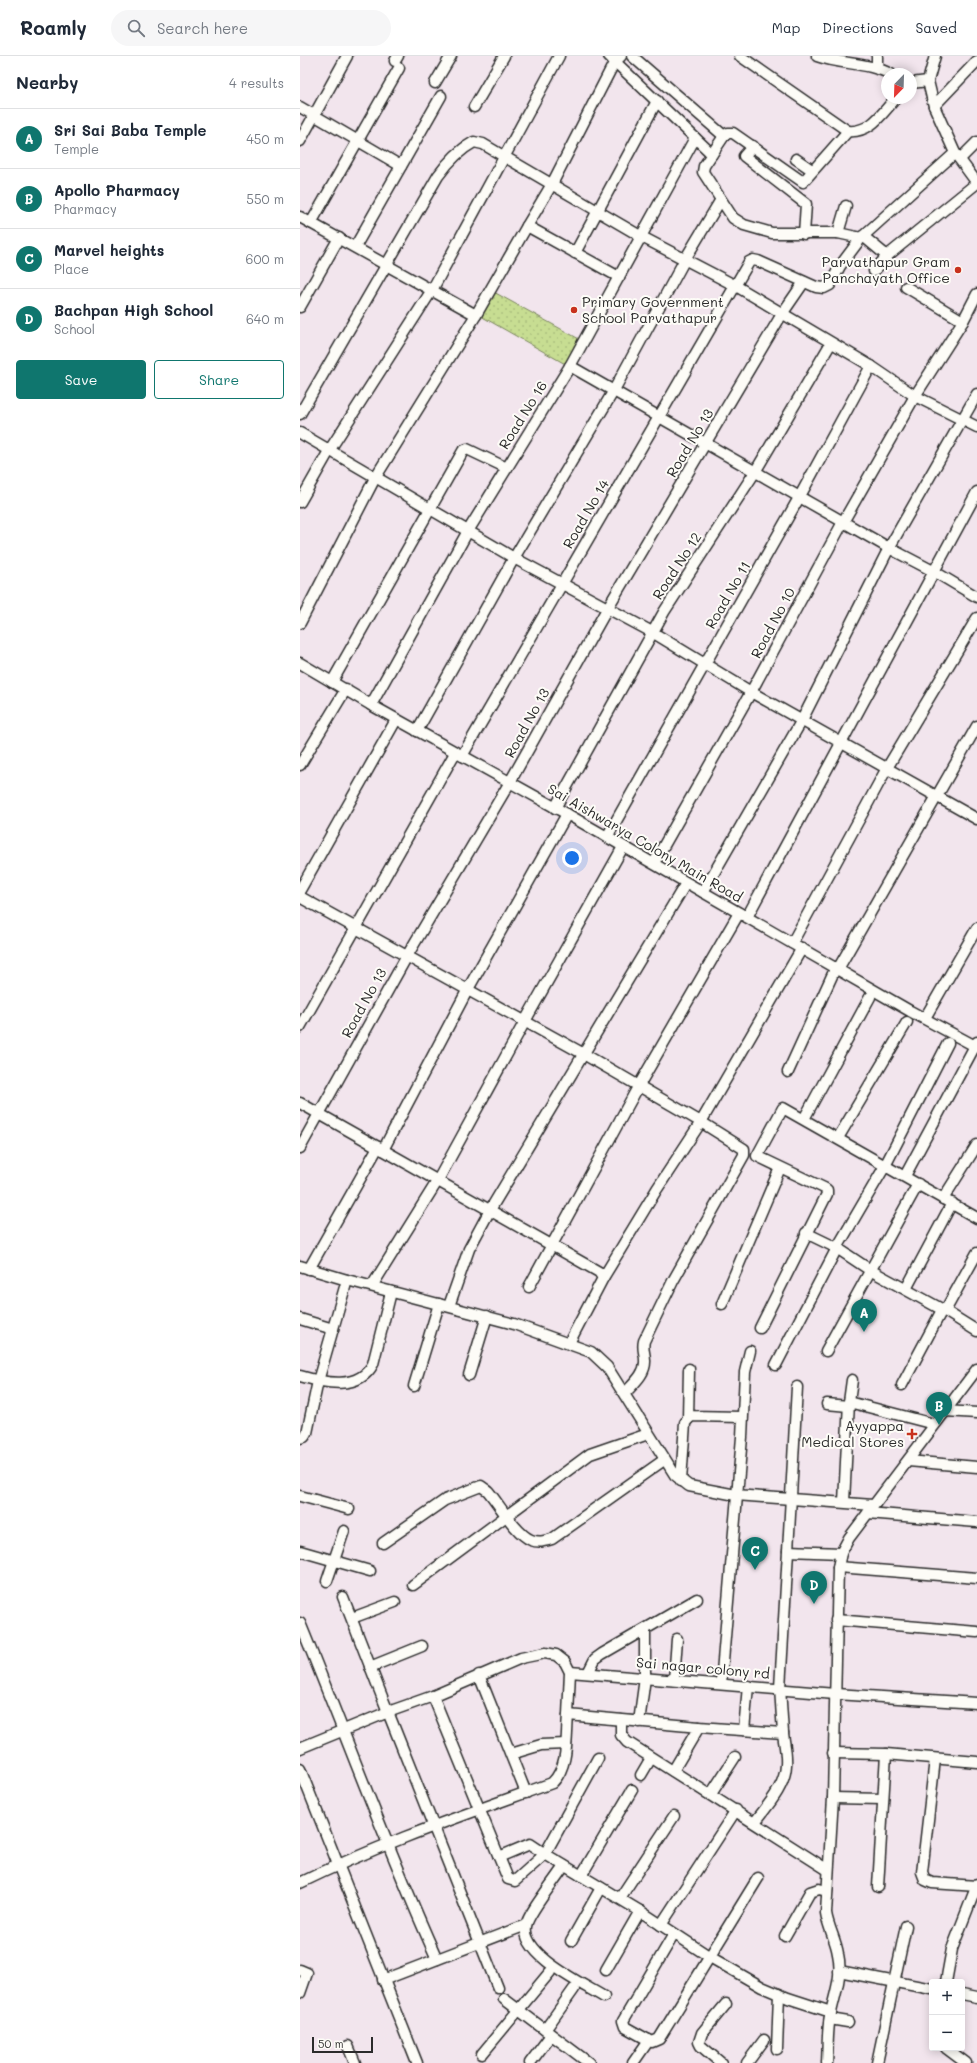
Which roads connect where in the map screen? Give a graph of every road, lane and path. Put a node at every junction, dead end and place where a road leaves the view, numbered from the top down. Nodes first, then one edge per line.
1 (347, 56) edge
2 (451, 56) edge
3 (504, 56) edge
4 (559, 56) edge
5 (632, 56) edge
6 (740, 56) edge
7 (817, 56) edge
8 (877, 56) edge
9 (935, 56) edge
10 (615, 58) edge
11 (977, 61) edge
12 (398, 62) edge
13 (877, 67) junction
14 (881, 69) edge
15 (928, 82) junction
16 (435, 83) dead end
17 (917, 83) edge
18 (441, 96) dead end
19 (657, 101) junction
20 (890, 104) edge
21 (934, 106) junction
22 (300, 107) edge
23 (474, 107) dead end
24 (314, 116) junction
25 (848, 131) junction
26 (724, 136) junction
27 (695, 138) junction
28 (300, 141) edge
29 (358, 141) junction
30 (977, 142) edge
31 (752, 146) junction
32 (712, 154) junction
33 (957, 156) junction
34 (505, 157) junction
35 (796, 159) dead end
36 (401, 166) junction
37 (812, 170) junction
38 (977, 183) edge
39 (552, 184) junction
40 (720, 201) junction
41 (846, 206) dead end
42 (597, 210) junction
43 (300, 217) edge
44 (311, 223) junction
45 (527, 226) junction
46 (838, 233) junction
47 (804, 234) junction
48 (642, 237) junction
49 (862, 237) junction
50 (339, 238) junction
51 (355, 247) junction
52 (576, 253) junction
53 (886, 256) junction
54 (684, 261) junction
55 (387, 264) junction
56 (874, 271) dead end
57 (619, 277) junction
58 (804, 282) junction
59 (736, 286) junction
60 (906, 287) dead end
61 (432, 290) junction
62 (977, 294) edge
63 (300, 307) edge
64 (782, 314) junction
65 (476, 315) junction
66 (963, 321) junction
67 (830, 343) junction
68 (570, 366) junction
69 (870, 366) junction
70 (613, 392) junction
71 (977, 394) edge
72 (916, 396) junction
73 (300, 414) edge
74 (659, 417) junction
75 (963, 420) junction
76 (977, 427) edge
77 (300, 433) edge
78 (706, 444) junction
79 (329, 451) junction
80 (507, 468) junction
81 (756, 472) junction
82 (375, 478) junction
83 (977, 492) edge
84 (800, 496) junction
85 (300, 502) edge
86 (432, 509) junction
87 (843, 522) junction
88 (468, 531) junction
89 (889, 548) junction
90 (514, 558) junction
91 (935, 572) junction
92 (561, 584) junction
93 (977, 597) edge
94 (607, 609) junction
95 (977, 618) edge
96 (300, 623) edge
97 (652, 632) junction
98 (300, 663) edge
99 (704, 664) junction
100 (332, 682) junction
101 (346, 689) junction
102 (751, 692) junction
103 (371, 706) junction
104 (396, 720) junction
105 (802, 720) junction
106 (977, 726) edge
107 (417, 731) junction
108 (840, 743) junction
109 (459, 754) junction
110 (300, 765) edge
111 (887, 768) junction
112 (510, 782) junction
113 (936, 796) junction
114 (555, 808) junction
115 (567, 814) junction
116 (977, 819) edge
117 (607, 837) junction
118 (623, 846) junction
119 (654, 864) junction
120 (686, 883) junction
121 (300, 890) edge
122 (703, 892) junction
123 (300, 897) edge
124 (743, 915) junction
125 (977, 928) edge
126 (356, 929) junction
127 (792, 943) junction
128 (802, 948) junction
129 (407, 956) junction
130 (837, 968) junction
131 (468, 989) junction
132 (870, 997) dead end
133 (925, 1018) junction
134 (907, 1022) dead end
135 (524, 1023) junction
136 (300, 1027) edge
137 (948, 1043) dead end
138 (976, 1045) edge
139 (582, 1054) junction
140 (788, 1072) dead end
141 (638, 1087) junction
142 (300, 1103) edge
143 (318, 1114) junction
144 (804, 1119) junction
145 (700, 1122) junction
146 (838, 1138) junction
147 (977, 1145) edge
148 (300, 1148) edge
149 (381, 1148) junction
150 (885, 1166) junction
151 (780, 1168) junction
152 (906, 1176) junction
153 (438, 1180) junction
154 (918, 1184) junction
155 (948, 1201) junction
156 (490, 1210) junction
157 (977, 1218) edge
158 (806, 1233) junction
159 (551, 1246) junction
160 (837, 1248) junction
161 (977, 1252) edge
162 (305, 1267) edge
163 (870, 1270) junction
164 (603, 1278) junction
165 (347, 1280) junction
166 (372, 1286) junction
167 (529, 1287) dead end
168 (906, 1289) junction
169 (391, 1292) junction
170 (722, 1304) dead end
171 (444, 1305) junction
172 (944, 1310) junction
173 (487, 1316) junction
174 (300, 1319) edge
175 (760, 1328) dead end
176 (333, 1329) junction
177 (977, 1331) edge
178 (569, 1343) junction
179 (750, 1351) dead end
180 (826, 1351) dead end
181 (776, 1365) dead end
182 (689, 1369) dead end
183 (977, 1369) edge
184 (469, 1375) dead end
185 (300, 1376) edge
186 (852, 1380) dead end
187 (318, 1381) junction
188 (902, 1385) dead end
189 (414, 1386) dead end
190 (797, 1387) dead end
191 (625, 1393) junction
192 (827, 1404) dead end
193 (849, 1404) junction
194 (945, 1411) junction
195 (977, 1413) edge
196 (742, 1417) junction
197 (688, 1419) junction
198 (934, 1424) junction
199 (648, 1434) junction
200 (300, 1438) edge
201 (664, 1460) junction
202 (908, 1461) junction
203 (977, 1467) edge
204 (681, 1481) junction
205 (736, 1495) junction
206 (300, 1496) edge
207 (791, 1499) junction
208 (844, 1502) junction
209 (871, 1509) junction
210 (348, 1510) dead end
211 (507, 1515) junction
212 (977, 1522) edge
213 (344, 1531) dead end
214 (383, 1544) dead end
215 (300, 1551) edge
216 (788, 1551) junction
217 (841, 1553) junction
218 (334, 1561) junction
219 (838, 1567) junction
220 (370, 1571) dead end
221 (977, 1578) edge
222 (327, 1581) dead end
223 (413, 1585) dead end
224 (343, 1597) dead end
225 (697, 1599) dead end
226 (395, 1602) dead end
227 (352, 1618) junction
228 (836, 1620) junction
229 (300, 1623) edge
230 (645, 1630) junction
231 (977, 1632) edge
232 (677, 1639) dead end
233 (422, 1646) dead end
234 (370, 1667) junction
235 (570, 1672) junction
236 (588, 1673) junction
237 (479, 1675) junction
238 (645, 1678) junction
239 (674, 1680) junction
240 (722, 1684) junction
241 (748, 1686) junction
242 (780, 1688) junction
243 (835, 1694) junction
244 (433, 1696) junction
245 (977, 1703) edge
246 (388, 1712) junction
247 (568, 1715) junction
248 (621, 1720) junction
249 (639, 1722) junction
250 (699, 1727) junction
251 (344, 1729) junction
252 (744, 1730) junction
253 (783, 1733) junction
254 (566, 1744) junction
255 (300, 1748) edge
256 (833, 1753) junction
257 (511, 1754) junction
258 (886, 1754) junction
259 (735, 1757) dead end
260 (598, 1758) dead end
261 (651, 1758) junction
262 (935, 1759) junction
263 (977, 1762) edge
264 (300, 1769) edge
265 (673, 1771) junction
266 (641, 1775) dead end
267 (632, 1790) dead end
268 (526, 1793) junction
269 (712, 1794) junction
270 (833, 1798) junction
271 (884, 1799) junction
272 (478, 1810) junction
273 (736, 1810) junction
274 (674, 1816) dead end
275 (755, 1822) junction
276 (433, 1828) junction
277 (387, 1844) junction
278 (545, 1854) junction
279 (499, 1858) junction
280 (338, 1864) junction
281 (564, 1866) junction
282 (828, 1870) junction
283 (581, 1876) junction
284 (758, 1878) dead end
285 (300, 1884) edge
286 (977, 1886) edge
287 (878, 1887) dead end
288 (601, 1888) junction
289 (827, 1891) junction
290 (620, 1898) junction
291 (640, 1911) junction
292 (526, 1925) junction
293 (661, 1925) junction
294 (906, 1926) dead end
295 (674, 1934) junction
296 (785, 1936) dead end
297 (571, 1941) dead end
298 (479, 1943) junction
299 (710, 1957) junction
300 (437, 1959) junction
301 (300, 1970) edge
302 (606, 1970) dead end
303 (839, 1971) junction
304 (550, 1972) dead end
305 (947, 1979) edge
306 (383, 1980) junction
307 (895, 1983) junction
308 (498, 1988) dead end
309 (574, 1989) dead end
310 (929, 1989) edge
311 (300, 1993) edge
312 (779, 1994) junction
313 (965, 1995) edge
314 (604, 1997) dead end
315 (977, 1997) edge
316 (504, 1999) dead end
317 (726, 2004) dead end
318 (518, 2011) junction
319 (831, 2015) junction
320 (848, 2022) dead end
321 (548, 2032) junction
322 (648, 2040) junction
323 (764, 2040) dead end
324 (348, 2046) dead end
325 (777, 2049) dead end
326 (950, 2051) edge
327 (482, 2054) dead end
328 (355, 2063) edge
329 (417, 2063) edge
330 (530, 2063) edge
331 (589, 2063) edge
332 (634, 2063) edge
333 (721, 2063) edge
334 (747, 2063) edge
335 (827, 2063) edge
336 (877, 2063) edge
337 (966, 2063) edge

1 - 24 street
2 - 16 street
3 - 23 street
4 - 34 street
5 - 26 street
6 - 25 street
7 - 13 street
8 - 13 street
9 - 15 street
10 - 19 street
10 - 39 street
11 - 21 street
12 - 29 street
13 - 14 street
15 - 17 street
15 - 21 street
18 - 36 street
19 - 27 street
19 - 42 street
20 - 25 street
21 - 33 street
22 - 24 street
24 - 28 street
24 - 29 street
25 - 37 street
26 - 31 street
26 - 32 street
27 - 32 street
27 - 48 street, Road No 16
29 - 36 street
29 - 44 street
30 - 33 street
31 - 37 street
31 - 47 street
32 - 40 street
33 - 38 street
33 - 49 street
34 - 39 street
34 - 55 street
34 - 61 street
35 - 37 street
36 - 51 street
38 - 53 street
39 - 42 street
39 - 45 street
40 - 47 street
40 - 54 street
41 - 46 street
42 - 48 street
42 - 52 street
43 - 44 street
44 - 50 street
45 - 52 street
45 - 65 street
46 - 47 street
46 - 49 street
48 - 54 street
48 - 57 street, Road No 16
49 - 53 street
49 - 58 street
50 - 51 street
50 - 63 street
51 - 55 street
52 - 57 street
53 - 56 street
54 - 59 street
54 - 70 street
55 - 61 street
55 - 73 street
57 - 68 street, Road No 16
58 - 59 street, Road No 14
58 - 64 street, Road No 13
59 - 64 street
59 - 74 street, Road No 14
60 - 66 street
61 - 65 street
61 - 79 street
62 - 66 street, Road No 10
64 - 67 street
64 - 78 street, Road No 13
65 - 82 street
66 - 72 street, Road No 10
67 - 69 street
67 - 81 street, Road No 12
68 - 70 street
68 - 80 street, Road No 16
69 - 72 street
69 - 84 street, Road No 11
70 - 74 street
70 - 90 street
71 - 75 street
72 - 75 street
72 - 87 street, Road No 10
74 - 78 street
74 - 92 street, Road No 14
75 - 76 street
75 - 89 street
77 - 79 street
78 - 81 street
78 - 94 street, Road No 13
79 - 82 street
79 - 85 street
80 - 86 street
80 - 88 street, Road No 16
81 - 84 street
81 - 97 street, Road No 12
82 - 86 street
82 - 96 street
83 - 91 street
84 - 87 street
84 - 99 street, Road No 11
86 - 88 street
86 - 100 street
87 - 89 street
87 - 102 street, Road No 10
88 - 90 street
88 - 103 street, Road No 16
89 - 91 street
89 - 105 street
90 - 92 street
90 - 107 street
91 - 93 street
91 - 108 street
92 - 94 street
92 - 109 street, Road No 14
94 - 97 street
94 - 112 street, Road No 13
95 - 111 street
97 - 99 street
97 - 114 street, Road No 12
98 - 100 street, Sai Aishwarya Colony Main Road
99 - 102 street
99 - 117 street, Road No 11
100 - 101 street, Sai Aishwarya Colony Main Road
101 - 103 street, Sai Aishwarya Colony Main Road
101 - 110 street
102 - 105 street
102 - 119 street, Road No 10
103 - 104 street, Sai Aishwarya Colony Main Road
104 - 107 street, Sai Aishwarya Colony Main Road
104 - 121 street
105 - 108 street
105 - 122 street
106 - 113 street
107 - 109 street, Sai Aishwarya Colony Main Road
108 - 111 street
108 - 124 street
109 - 112 street, Sai Aishwarya Colony Main Road
109 - 126 street, Road No 14
111 - 113 street
111 - 127 street
112 - 114 street, Sai Aishwarya Colony Main Road
112 - 129 street, Road No 13
113 - 116 street
113 - 130 street
114 - 115 street, Sai Aishwarya Colony Main Road
115 - 117 street, Sai Aishwarya Colony Main Road
115 - 131 street
117 - 118 street, Sai Aishwarya Colony Main Road
118 - 119 street, Sai Aishwarya Colony Main Road
118 - 135 street
119 - 120 street, Sai Aishwarya Colony Main Road
120 - 122 street, Sai Aishwarya Colony Main Road
120 - 139 street
122 - 124 street, Sai Aishwarya Colony Main Road
123 - 126 street
124 - 127 street, Sai Aishwarya Colony Main Road
124 - 141 street
125 - 133 street
126 - 129 street
126 - 136 street, Road No 14
127 - 128 street, Sai Aishwarya Colony Main Road
128 - 130 street, Sai Aishwarya Colony Main Road
128 - 145 street
129 - 131 street
129 - 143 street, Road No 13
130 - 133 street, Sai Aishwarya Colony Main Road
130 - 140 street
131 - 135 street
131 - 149 street
132 - 144 street
133 - 138 street, Sai Aishwarya Colony Main Road
134 - 146 street
135 - 139 street
135 - 153 street
137 - 150 street
138 - 152 street
139 - 141 street
139 - 156 street
141 - 145 street
141 - 159 street
142 - 143 street
143 - 148 street, Road No 13
143 - 149 street
144 - 146 street
144 - 151 street
145 - 164 street
145 - 191 street
146 - 150 street
147 - 155 street
149 - 153 street
149 - 162 street
150 - 152 street
150 - 160 street
151 - 158 street
151 - 170 street
152 - 154 street
153 - 156 street
153 - 166 street
154 - 155 street
154 - 163 street
155 - 157 street
155 - 168 street
156 - 159 street
156 - 171 street
158 - 160 street
158 - 175 street
159 - 164 street
159 - 167 street
160 - 163 street
160 - 181 street
161 - 172 street
162 - 165 street
163 - 168 street
163 - 180 street
164 - 178 street
165 - 166 street
165 - 176 street
166 - 169 street
168 - 172 street
169 - 171 street
169 - 187 street
171 - 173 street
171 - 189 street
172 - 177 street
172 - 188 street
173 - 178 street
173 - 184 street
174 - 176 street
176 - 187 street
178 - 191 street
179 - 196 street
182 - 197 street
183 - 194 street
185 - 187 street
186 - 193 street
187 - 200 street
190 - 207 street
191 - 199 street
192 - 193 street
193 - 198 street
193 - 208 street
194 - 195 street
194 - 198 street
196 - 197 street
196 - 205 street
197 - 204 street
198 - 202 street
199 - 201 street
199 - 211 street
201 - 204 street
201 - 211 street
202 - 203 street
202 - 209 street
204 - 205 street
205 - 207 street
205 - 240 street
206 - 210 street
207 - 208 street
207 - 216 street
208 - 209 street
209 - 212 street
209 - 217 street
211 - 214 street
211 - 223 street
213 - 218 street
215 - 218 street
216 - 217 street
216 - 242 street
217 - 219 street
218 - 220 street
218 - 222 street
219 - 221 street
219 - 228 street
224 - 227 street
225 - 230 street
226 - 227 street
227 - 234 street
228 - 231 street
228 - 243 street
229 - 251 street
230 - 236 street
230 - 238 street
232 - 239 street
233 - 234 street
234 - 246 street
235 - 236 street, Sai nagar colony rd
235 - 237 street
235 - 247 street
236 - 238 street, Sai nagar colony rd
237 - 244 street
237 - 257 street
238 - 239 street, Sai nagar colony rd
238 - 249 street
239 - 240 street, Sai nagar colony rd
240 - 241 street, Sai nagar colony rd
241 - 242 street, Sai nagar colony rd
241 - 252 street
242 - 243 street, Sai nagar colony rd
242 - 253 street
243 - 245 street, Sai nagar colony rd
243 - 256 street
244 - 246 street
244 - 272 street
246 - 251 street
246 - 276 street
247 - 248 street
247 - 254 street
248 - 249 street
248 - 261 street
249 - 250 street
250 - 252 street
250 - 265 street
251 - 255 street
251 - 277 street
252 - 253 street
253 - 275 street
254 - 257 street
254 - 268 street
256 - 258 street
256 - 270 street
257 - 268 street
258 - 262 street
258 - 271 street
259 - 269 street
260 - 278 street
261 - 265 street
261 - 266 street
262 - 263 street
262 - 286 street
264 - 280 street
265 - 269 street
267 - 283 street
268 - 272 street
269 - 273 street
270 - 271 street
270 - 282 street
271 - 287 street
272 - 276 street
272 - 279 street
273 - 275 street
273 - 293 street
274 - 290 street
275 - 282 street
276 - 277 street
276 - 298 street
277 - 280 street
277 - 300 street
278 - 279 street
278 - 279 street
278 - 281 street
280 - 285 street
280 - 306 street
281 - 283 street
281 - 292 street
282 - 289 street
283 - 288 street
284 - 299 street
286 - 305 street
288 - 290 street
288 - 297 street
289 - 296 street
289 - 303 street
290 - 291 street
291 - 293 street
291 - 302 street
292 - 298 street
292 - 314 street
293 - 295 street
294 - 307 street
295 - 299 street
295 - 322 street
298 - 300 street
298 - 308 street
299 - 312 street
299 - 322 street
300 - 306 street
301 - 311 street
303 - 307 street
303 - 319 street
304 - 318 street
306 - 329 street
307 - 310 street
307 - 336 street
309 - 321 street
312 - 319 street
312 - 325 street
313 - 315 street
316 - 318 street
317 - 333 street
318 - 321 street
318 - 327 street
319 - 320 street
319 - 335 street
321 - 330 street
321 - 331 street
322 - 332 street
323 - 334 street
324 - 328 street
326 - 337 street

